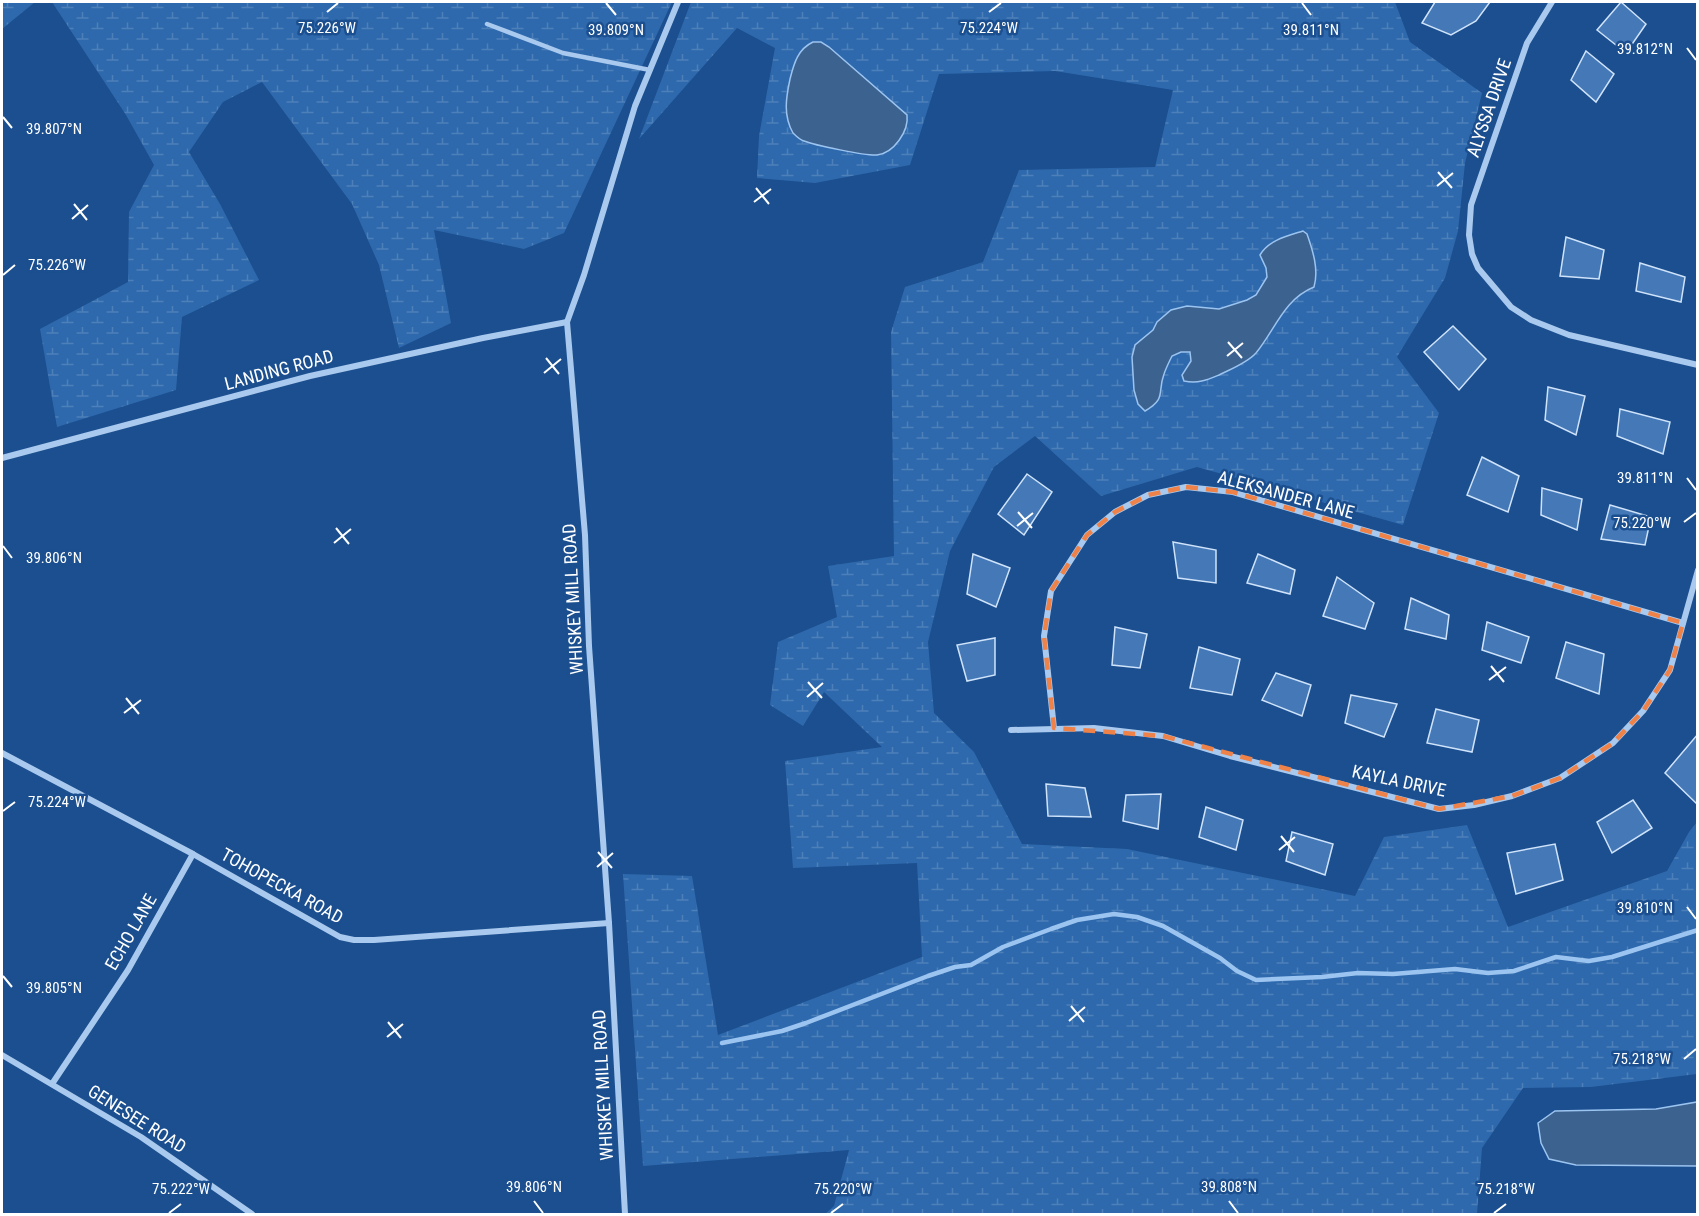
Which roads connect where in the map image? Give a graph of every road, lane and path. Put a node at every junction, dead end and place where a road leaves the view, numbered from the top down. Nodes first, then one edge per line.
1 (678, 2) edge
2 (1552, 2) edge
3 (487, 24) dead end
4 (650, 70) junction
5 (567, 322) junction
6 (1698, 365) edge
7 (2, 458) edge
8 (1698, 570) edge
9 (1683, 623) junction
10 (1054, 728) junction
11 (1011, 730) dead end
12 (2, 753) edge
13 (193, 854) junction
14 (609, 924) junction
15 (2, 1055) edge
16 (52, 1084) junction
17 (252, 1215) edge
18 (625, 1215) edge

1 - 4 street, WHISKEY MILL ROAD
2 - 6 street, ALYSSA DRIVE
3 - 4 lane
4 - 5 street, WHISKEY MILL ROAD
5 - 7 street, LANDING ROAD
5 - 14 street, WHISKEY MILL ROAD
8 - 9 street, KAYLA DRIVE
9 - 10 street, KAYLA DRIVE
9 - 10 street, ALEKSANDER LANE
10 - 11 street, KAYLA DRIVE
12 - 13 street, TOHOPECKA ROAD
13 - 14 street, TOHOPECKA ROAD
13 - 16 street, ECHO LANE
14 - 18 street, WHISKEY MILL ROAD
15 - 16 street, GENESEE ROAD
16 - 17 street, GENESEE ROAD

